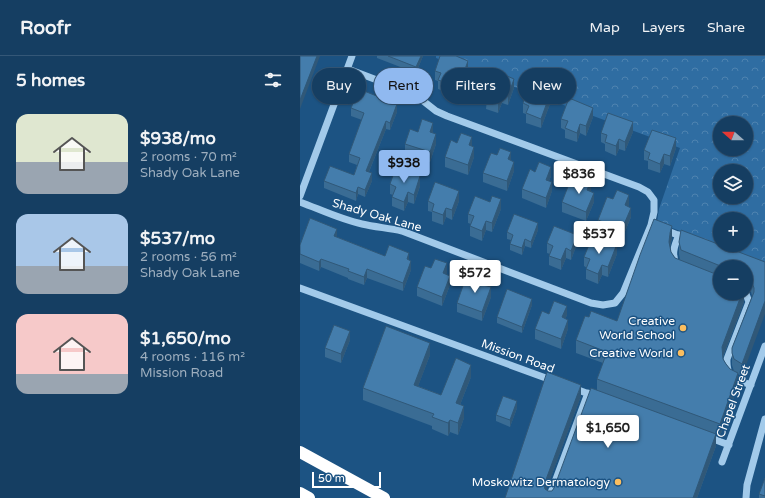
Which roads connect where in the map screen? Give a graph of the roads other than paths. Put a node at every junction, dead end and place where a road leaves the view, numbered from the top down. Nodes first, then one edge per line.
1 (352, 56) edge
2 (348, 68) edge
3 (366, 76) edge
4 (335, 104) edge
5 (300, 196) edge
6 (300, 202) edge
7 (651, 225) junction
8 (679, 235) junction
9 (693, 241) edge
10 (684, 269) edge
11 (300, 288) edge
12 (748, 300) edge
13 (765, 346) edge
14 (559, 383) edge
15 (566, 385) edge
16 (751, 385) junction
17 (588, 393) junction
18 (603, 399) edge
19 (765, 419) edge
20 (699, 434) edge
21 (728, 445) junction
22 (300, 452) edge
23 (722, 462) dead end
24 (300, 493) edge
25 (309, 498) edge
26 (384, 498) edge
27 (549, 498) edge
28 (746, 498) edge

1 - 2 street
3 - 7 street, Shady Oak Lane
4 - 5 street
6 - 7 street, Shady Oak Lane
7 - 8 street
8 - 9 street
8 - 10 street
11 - 14 street, Mission Road
12 - 16 street
13 - 16 street, Chapel Street
15 - 17 street, Mission Road
16 - 21 street, Chapel Street
17 - 18 street, Mission Road
17 - 27 street
19 - 28 street
20 - 21 street
21 - 23 street, Chapel Street
22 - 26 highway
24 - 25 highway

